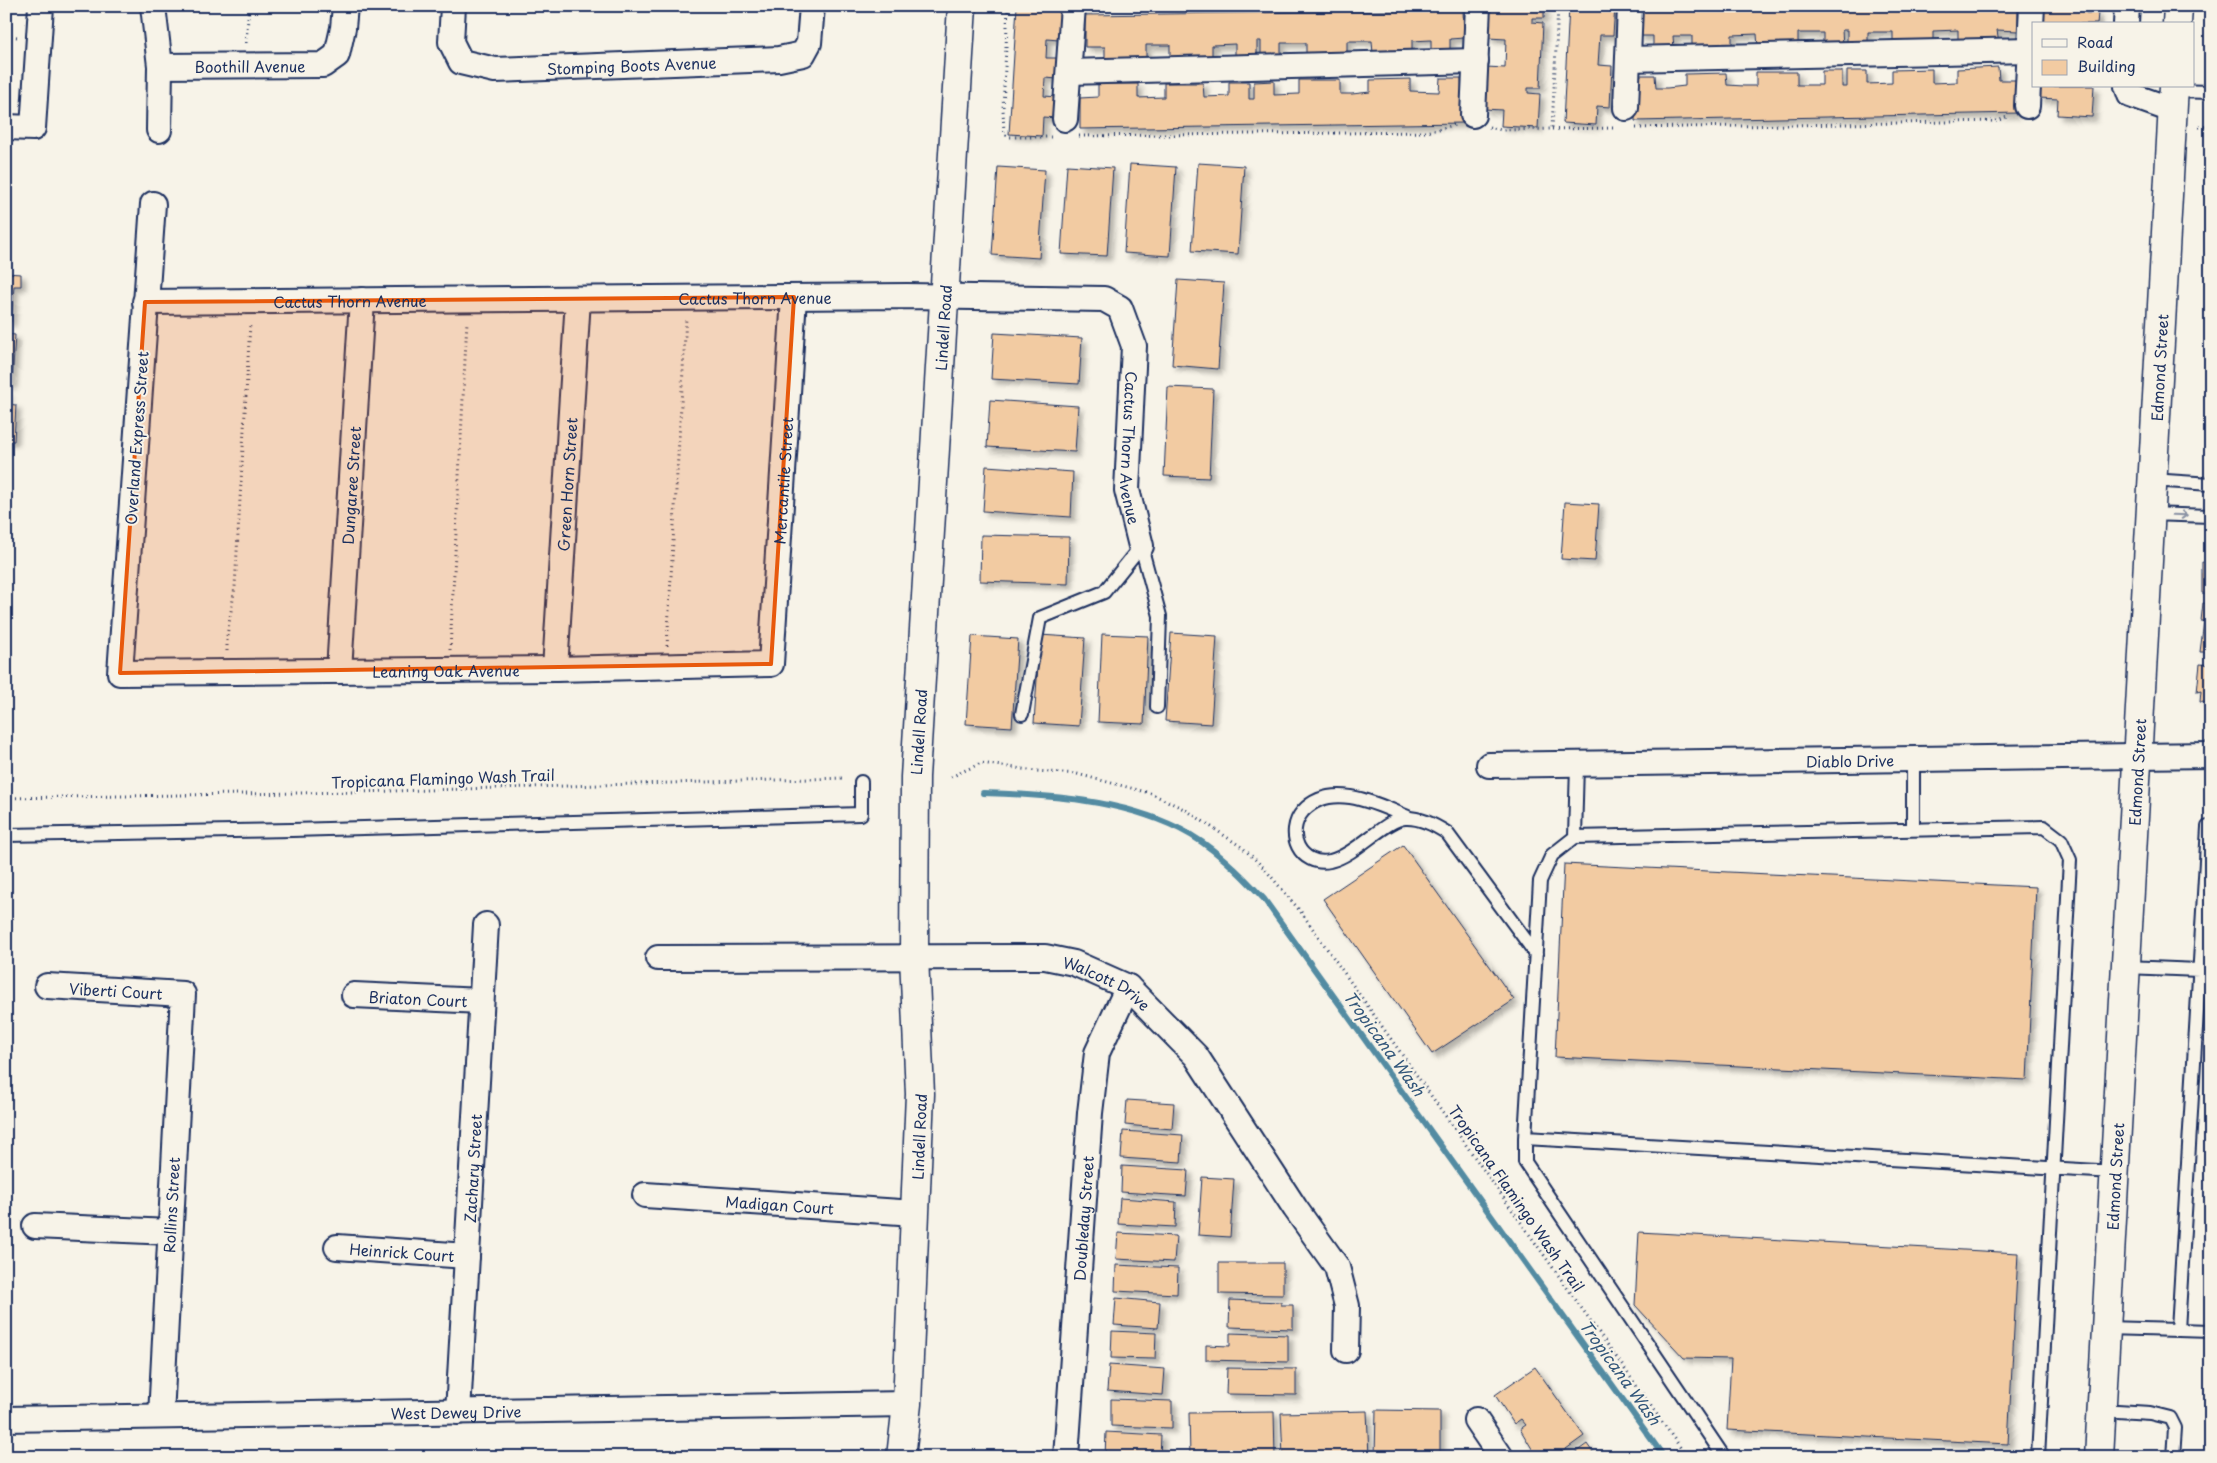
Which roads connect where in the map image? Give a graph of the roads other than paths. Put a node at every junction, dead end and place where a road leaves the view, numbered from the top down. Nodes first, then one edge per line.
1 (41, 6) edge
2 (153, 6) edge
3 (345, 6) edge
4 (453, 6) edge
5 (812, 6) edge
6 (962, 6) edge
7 (1073, 6) edge
8 (1478, 6) edge
9 (1630, 6) edge
10 (2032, 6) edge
11 (2128, 6) edge
12 (2178, 6) edge
13 (2126, 22) edge
14 (2177, 22) edge
15 (2030, 50) junction
16 (1628, 59) junction
17 (1476, 61) junction
18 (160, 66) junction
19 (1068, 72) junction
20 (2128, 88) edge
21 (2211, 92) edge
22 (2173, 96) edge
23 (2027, 106) road end
24 (1473, 120) road end
25 (1626, 121) road end
26 (1065, 123) road end
27 (6, 127) edge
28 (159, 130) dead end
29 (153, 204) dead end
30 (945, 296) junction
31 (794, 297) junction
32 (578, 299) junction
33 (362, 300) junction
34 (146, 302) junction
35 (2151, 480) junction
36 (2211, 484) edge
37 (2149, 514) junction
38 (2211, 516) edge
39 (1141, 546) junction
40 (772, 664) joint
41 (554, 669) junction
42 (339, 671) junction
43 (120, 673) joint
44 (1157, 707) dead end
45 (1022, 714) dead end
46 (2211, 755) edge
47 (2139, 756) junction
48 (1913, 759) junction
49 (1577, 764) junction
50 (1489, 765) dead end
51 (861, 782) dead end
52 (1410, 818) junction
53 (2211, 826) edge
54 (1913, 829) junction
55 (6, 835) edge
56 (1575, 837) junction
57 (486, 925) dead end
58 (1536, 954) junction
59 (914, 956) junction
60 (658, 958) dead end
61 (2126, 967) junction
62 (2199, 970) junction
63 (47, 986) dead end
64 (1128, 987) junction
65 (183, 994) joint
66 (354, 995) dead end
67 (481, 1001) junction
68 (1525, 1138) junction
69 (2054, 1167) junction
70 (2115, 1172) junction
71 (645, 1195) dead end
72 (915, 1212) junction
73 (35, 1226) dead end
74 (170, 1232) junction
75 (337, 1247) dead end
76 (467, 1256) junction
77 (2106, 1328) junction
78 (2178, 1330) junction
79 (2211, 1331) edge
80 (1346, 1350) dead end
81 (906, 1404) junction
82 (2101, 1410) junction
83 (458, 1412) junction
84 (161, 1416) junction
85 (6, 1419) edge
86 (1476, 1420) dead end
87 (901, 1457) edge
88 (1066, 1457) edge
89 (1501, 1457) edge
90 (1724, 1457) edge
91 (2038, 1457) edge
92 (2098, 1457) edge
93 (2174, 1457) edge

1 - 27 street
2 - 18 street
3 - 18 street, Boothill Avenue
4 - 5 street, Stomping Boots Avenue
6 - 30 street, Lindell Road
7 - 19 street
8 - 17 street
9 - 16 street
10 - 15 street
11 - 13 street
12 - 14 street
15 - 16 street
15 - 23 street
16 - 25 street
17 - 19 street
17 - 24 street
18 - 28 street
19 - 26 street
20 - 22 street
21 - 22 lane
22 - 35 street, Edmond Street
29 - 34 street, Overland Express Street
30 - 31 street, Cactus Thorn Avenue
30 - 39 street, Cactus Thorn Avenue
30 - 59 street, Lindell Road
31 - 32 street, Cactus Thorn Avenue
31 - 40 street, Mercantile Street
32 - 33 street, Cactus Thorn Avenue
32 - 41 street, Green Horn Street
33 - 34 street, Cactus Thorn Avenue
33 - 42 street, Dungaree Street
34 - 43 street, Overland Express Street
35 - 36 lane
35 - 37 street, Edmond Street
37 -> 38 lane
37 - 47 street, Edmond Street
39 - 44 lane
39 - 45 lane
40 - 41 street, Leaning Oak Avenue
41 - 42 street, Leaning Oak Avenue
42 - 43 street, Leaning Oak Avenue
46 - 47 street, Diablo Drive
47 - 48 street, Diablo Drive
47 - 61 street, Edmond Street
48 - 49 street, Diablo Drive
48 - 54 lane
49 - 50 street, Diablo Drive
49 - 56 lane
51 - 55 lane
52 - 52 lane
52 - 58 lane
53 - 62 lane
54 - 56 lane
54 - 69 lane
56 - 58 lane
57 - 67 street, Zachary Street
58 - 68 lane
59 - 60 street, Walcott Drive
59 - 64 street, Walcott Drive
59 - 72 street, Lindell Road
61 - 62 lane
61 - 70 street, Edmond Street
62 - 78 lane
63 - 65 street, Viberti Court
64 - 80 street, Walcott Drive
64 - 88 street, Doubleday Street
65 - 74 street, Rollins Street
66 - 67 street, Briaton Court
67 - 76 street, Zachary Street
68 - 69 lane
68 - 90 lane
69 - 70 lane
69 - 91 lane
70 - 77 street, Edmond Street
71 - 72 street, Madigan Court
72 - 81 street, Lindell Road
73 - 74 street
74 - 84 street, Rollins Street
75 - 76 street, Heinrick Court
76 - 83 street, Zachary Street
77 - 78 lane
77 - 82 street, Edmond Street
78 - 79 lane
81 - 83 street, West Dewey Drive
81 - 87 street, Lindell Road
82 - 92 street, Edmond Street
82 - 93 lane
83 - 84 street, West Dewey Drive
84 - 85 street, West Dewey Drive
86 - 89 street

